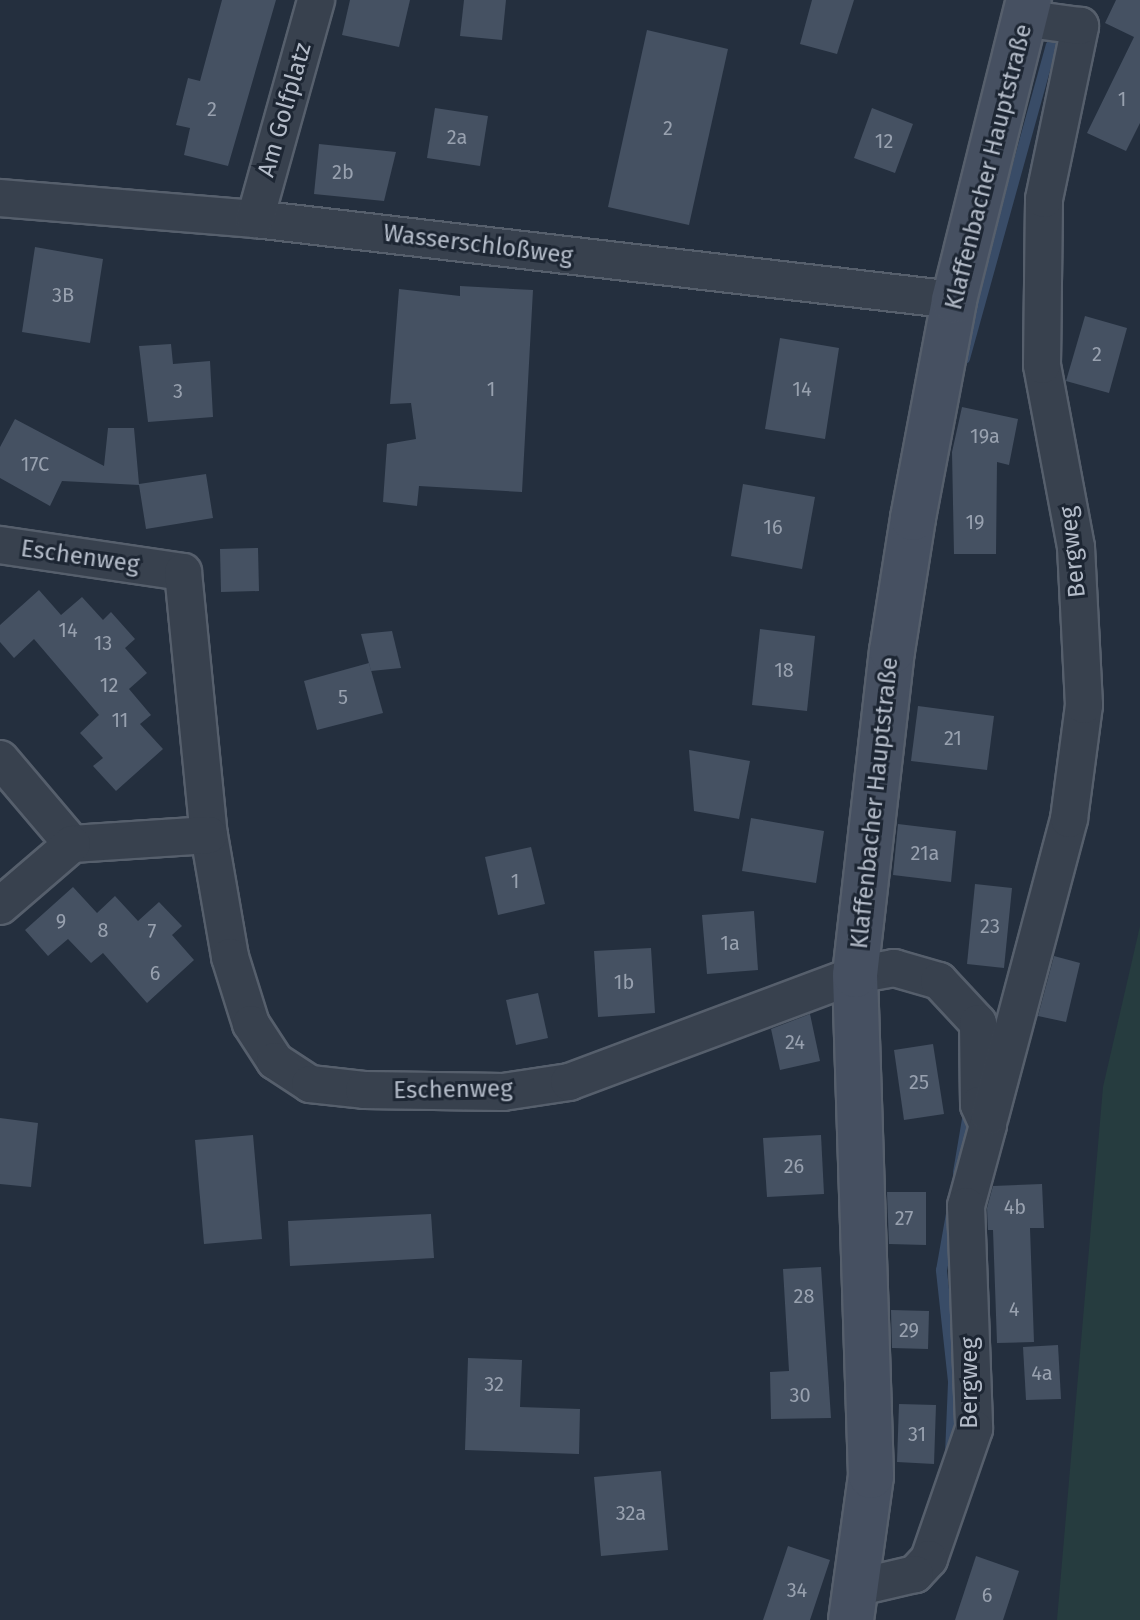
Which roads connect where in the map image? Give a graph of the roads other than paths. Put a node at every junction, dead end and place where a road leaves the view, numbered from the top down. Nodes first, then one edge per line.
1 (316, 0) edge
2 (1028, 10) edge
3 (0, 198) edge
4 (255, 219) junction
5 (954, 300) junction
6 (0, 545) edge
7 (0, 759) edge
8 (209, 835) junction
9 (72, 844) junction
10 (0, 906) edge
11 (874, 972) junction
12 (988, 1125) junction
13 (855, 1604) edge

1 - 4 street, Am Golfplatz
2 - 5 street, Klaffenbacher Hauptstraße
2 - 12 street, Bergweg
3 - 4 street, Wasserschloßweg
4 - 5 street, Wasserschloßweg
5 - 11 street, Klaffenbacher Hauptstraße
6 - 8 street, Eschenweg
7 - 9 street
8 - 9 street
8 - 11 street, Eschenweg
9 - 10 street
11 - 12 street, Bergweg
11 - 13 street, Klaffenbacher Hauptstraße
12 - 13 street, Bergweg

